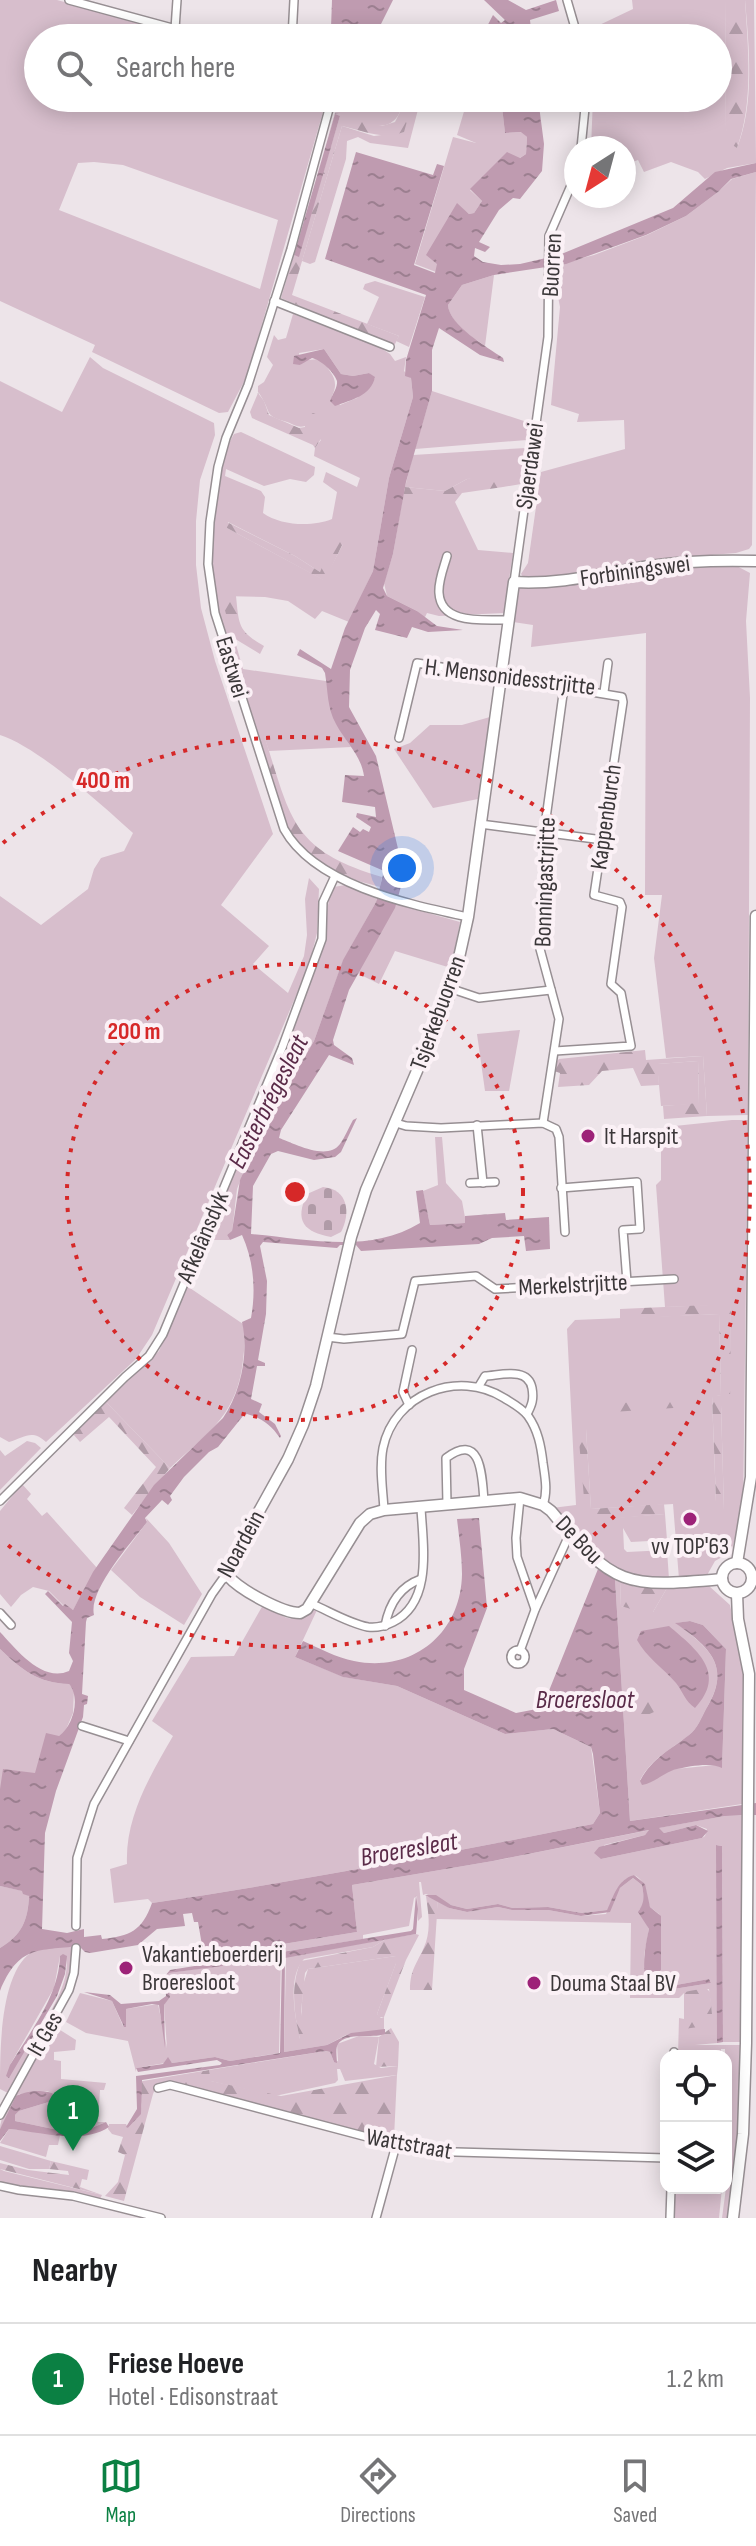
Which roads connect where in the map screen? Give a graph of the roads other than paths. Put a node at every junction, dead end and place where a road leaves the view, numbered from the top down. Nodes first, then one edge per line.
1 (69, 0) edge
2 (177, 0) edge
3 (294, 0) edge
4 (567, 0) edge
5 (157, 24) edge
6 (175, 24) edge
7 (293, 24) edge
8 (574, 24) edge
9 (328, 112) edge
10 (585, 112) edge
11 (582, 136) edge
12 (564, 200) edge
13 (274, 301) junction
14 (550, 313) joint
15 (390, 347) dead end
16 (447, 556) dead end
17 (756, 561) edge
18 (514, 582) junction
19 (509, 620) junction
20 (608, 663) dead end
21 (501, 677) junction
22 (564, 687) junction
23 (604, 692) junction
24 (399, 738) dead end
25 (480, 824) junction
26 (544, 833) junction
27 (603, 840) junction
28 (335, 876) junction
29 (756, 916) edge
30 (468, 917) junction
31 (452, 989) junction
32 (551, 990) junction
33 (555, 1051) junction
34 (396, 1123) junction
35 (543, 1123) junction
36 (477, 1125) junction
37 (495, 1182) dead end
38 (470, 1183) dead end
39 (483, 1183) junction
40 (561, 1188) junction
41 (565, 1232) dead end
42 (674, 1279) dead end
43 (627, 1282) junction
44 (327, 1337) junction
45 (412, 1350) dead end
46 (479, 1386) junction
47 (409, 1405) junction
48 (527, 1414) junction
49 (520, 1498) junction
50 (0, 1501) edge
51 (484, 1501) junction
52 (447, 1504) junction
53 (543, 1505) junction
54 (421, 1508) junction
55 (384, 1510) junction
56 (570, 1533) junction
57 (737, 1563) junction
58 (228, 1576) junction
59 (421, 1579) junction
60 (722, 1579) junction
61 (737, 1594) junction
62 (310, 1603) junction
63 (535, 1610) junction
64 (0, 1613) edge
65 (11, 1625) dead end
66 (385, 1626) junction
67 (520, 1651) dead end
68 (82, 1726) dead end
69 (129, 1741) junction
70 (76, 1926) dead end
71 (76, 1948) dead end
72 (158, 2088) dead end
73 (0, 2115) edge
74 (396, 2145) junction
75 (660, 2158) edge
76 (0, 2186) edge
77 (671, 2194) edge
78 (114, 2207) junction
79 (111, 2218) edge
80 (161, 2218) edge
81 (376, 2218) edge
82 (670, 2218) edge
83 (733, 2218) edge

1 - 5 street
2 - 6 street
3 - 7 street
4 - 8 street
9 - 13 street, Eastwei
10 - 11 street
12 - 14 street, Buorren
13 - 15 street
13 - 28 street, Eastwei
14 - 18 street, Sjaerdawei
16 - 19 street
17 - 18 street, Forbiningswei
18 - 19 street, Sjaerdawei
19 - 21 street, Sjaerdawei
20 - 23 street, H. Mensonidesstrjitte
21 - 22 street, H. Mensonidesstrjitte
21 - 24 street, H. Mensonidesstrjitte
21 - 25 street, Tsjerkebuorren
22 - 23 street, H. Mensonidesstrjitte
22 - 26 street, Bonningastrjitte
23 - 27 street, Kappenburch
25 - 26 street
25 - 30 street, Tsjerkebuorren
26 - 27 street
26 - 32 street, Bonningastrjitte
27 - 33 street, Kappenburch
28 - 30 street, Eastwei
28 - 50 street, Afkelânsdyk
29 - 57 street
30 - 31 street, Tsjerkebuorren
31 - 32 street
31 - 34 street, Tsjerkebuorren
32 - 33 street, Bonningastrjitte
33 - 35 street, Bonningastrjitte
34 - 36 street
34 - 44 street, Tsjerkebuorren
35 - 36 street
35 - 40 street
36 - 39 street
37 - 39 street
38 - 39 street
40 - 41 street
40 - 43 street
42 - 43 street, Merkelstrjitte
43 - 44 street, Merkelstrjitte
44 - 58 street, Noardein
45 - 47 street
46 - 47 street
46 - 48 street
46 - 48 street
47 - 55 street
48 - 53 street
49 - 51 street, De Bou
49 - 53 street, De Bou
49 - 63 street
51 - 52 street, De Bou
51 - 52 street
52 - 54 street, De Bou
53 - 56 street, De Bou
54 - 55 street, De Bou
54 - 59 street
55 - 62 street
56 - 60 street, De Bou
56 - 63 street
57 - 60 street
57 - 61 street
58 - 62 street
58 - 69 street, Noardein
59 - 66 street
59 - 66 street
60 - 61 street
61 - 83 street
62 - 66 street
63 - 67 street
64 - 65 street
68 - 69 street
69 - 70 street, Noardein
71 - 73 street, It Ges
72 - 74 street, Wattstraat
74 - 75 street, Wattstraat
74 - 81 street
76 - 78 street
77 - 82 street
78 - 79 street
78 - 80 street

